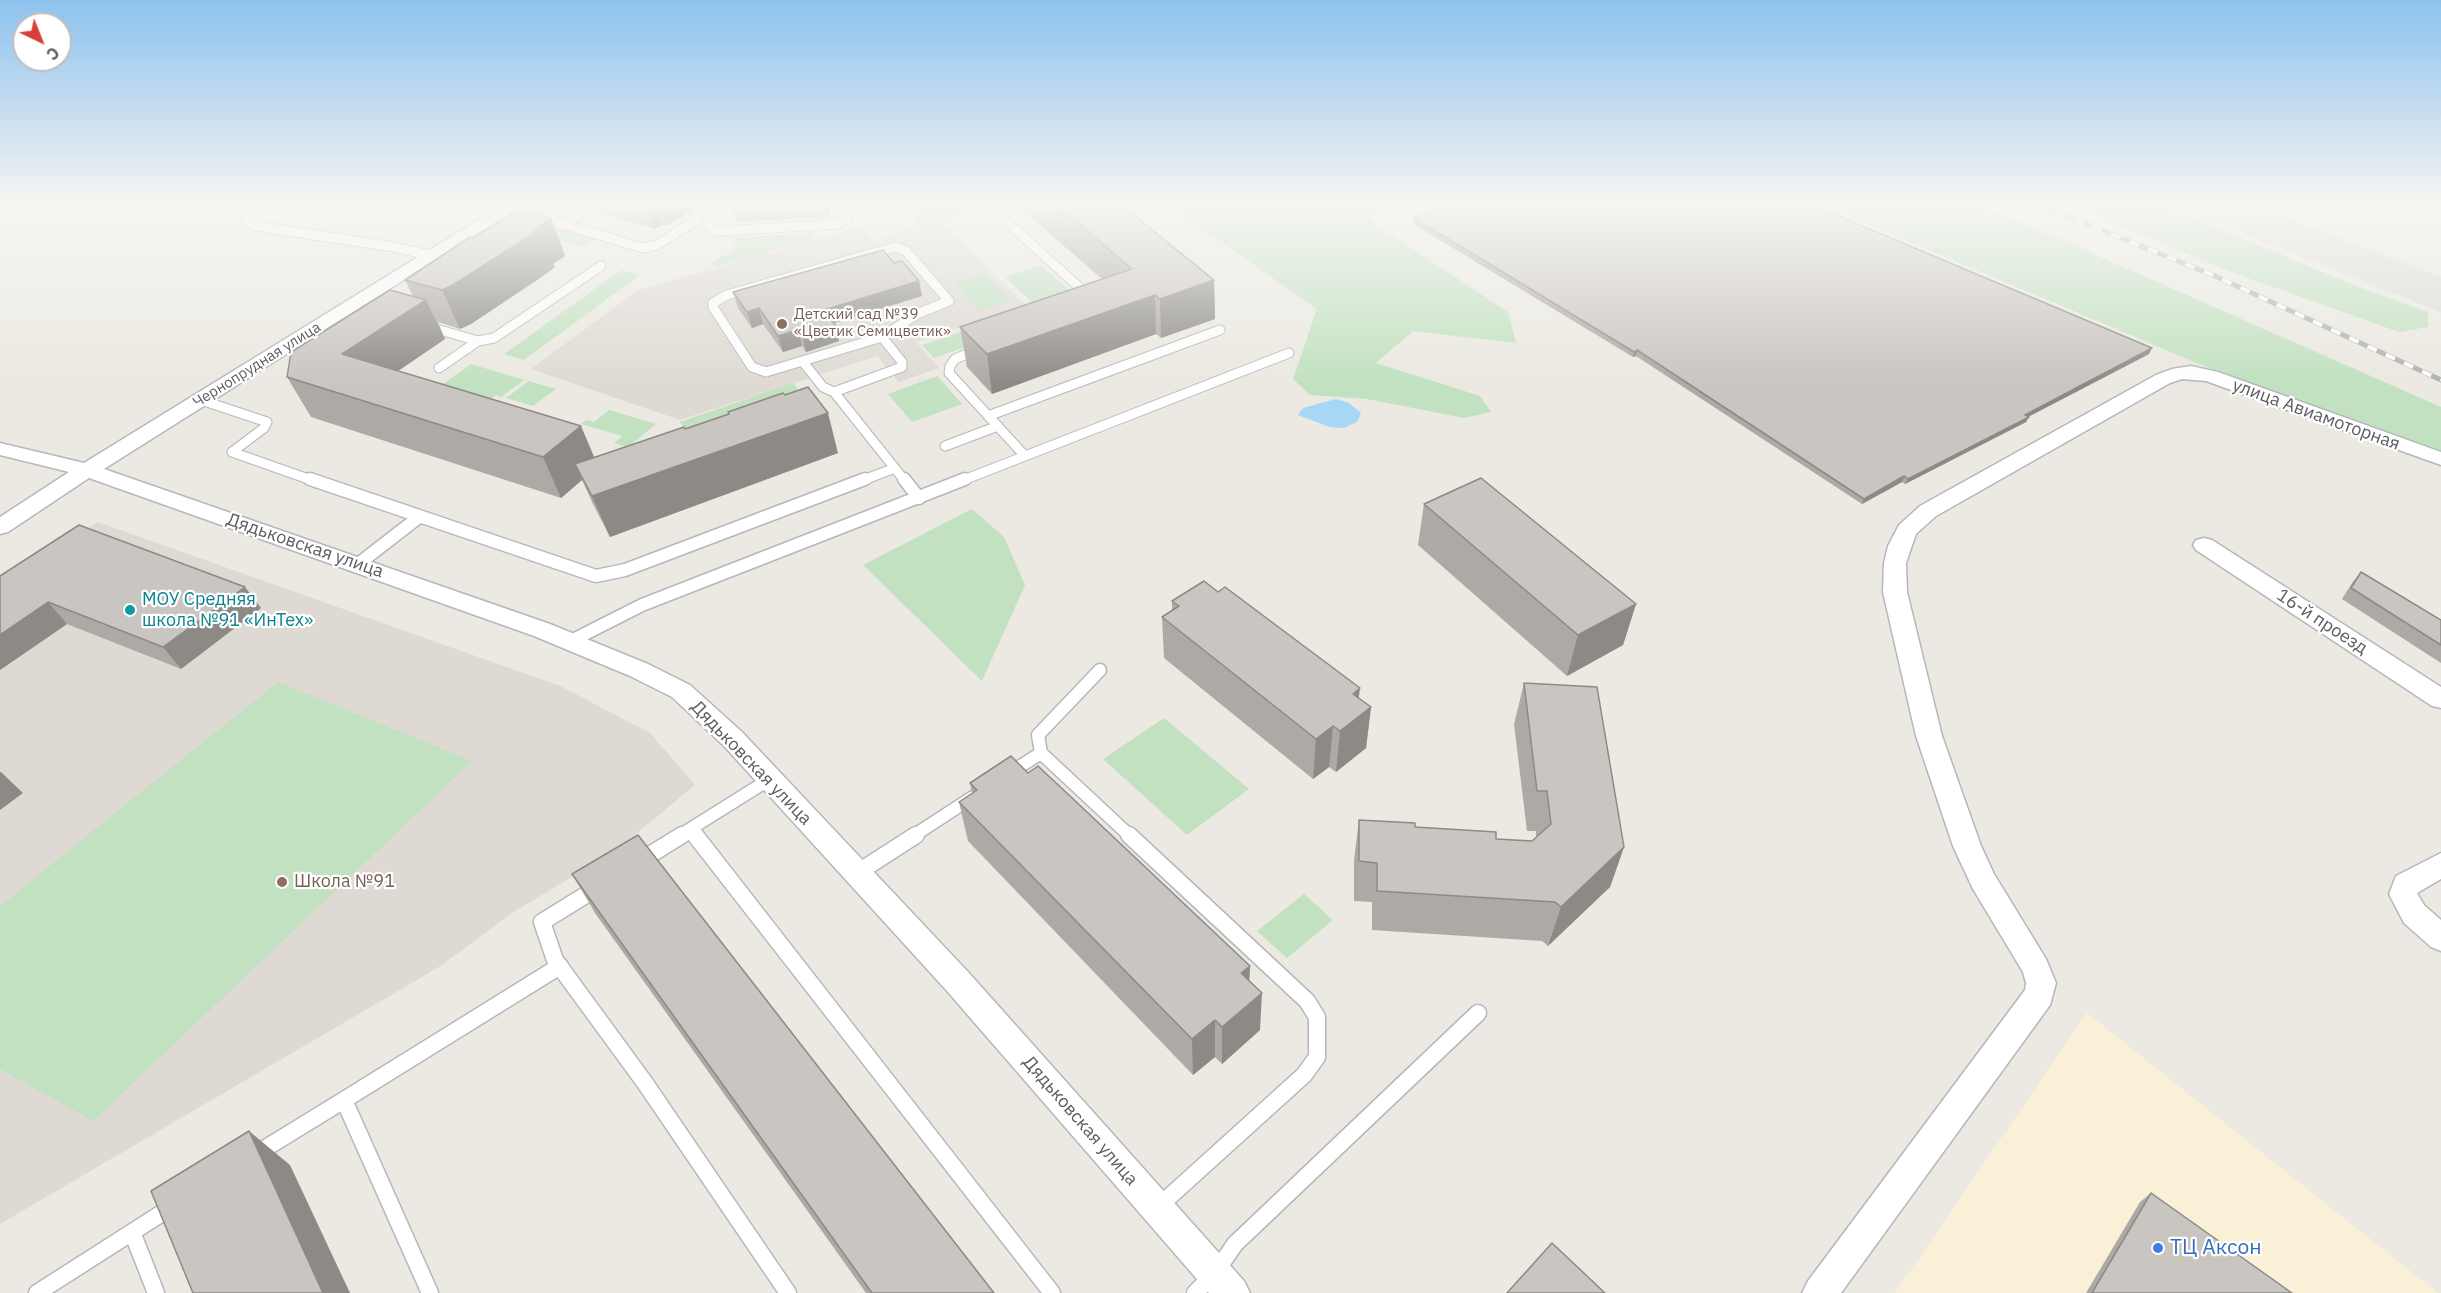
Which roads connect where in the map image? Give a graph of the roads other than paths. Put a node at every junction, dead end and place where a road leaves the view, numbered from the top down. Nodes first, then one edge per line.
1 (418, 264) edge
2 (833, 264) edge
3 (916, 264) edge
4 (1054, 264) edge
5 (601, 266) dead end
6 (1089, 309) edge
7 (331, 319) junction
8 (353, 319) edge
9 (413, 323) edge
10 (1220, 330) dead end
11 (882, 337) junction
12 (478, 341) junction
13 (987, 346) edge
14 (1289, 353) dead end
15 (803, 362) junction
16 (439, 368) dead end
17 (834, 392) junction
18 (201, 400) junction
19 (988, 416) junction
20 (998, 426) junction
21 (945, 446) dead end
22 (0, 448) edge
23 (1025, 456) junction
24 (2441, 459) edge
25 (895, 468) junction
26 (87, 470) junction
27 (919, 498) junction
28 (419, 517) junction
29 (0, 527) edge
30 (2204, 545) dead end
31 (357, 565) junction
32 (571, 641) junction
33 (1100, 670) dead end
34 (2441, 699) edge
35 (1041, 753) junction
36 (770, 779) junction
37 (691, 829) junction
38 (2441, 865) edge
39 (631, 866) edge
40 (857, 873) junction
41 (611, 879) edge
42 (2441, 938) edge
43 (560, 966) junction
44 (1478, 1013) dead end
45 (344, 1100) junction
46 (243, 1163) edge
47 (183, 1200) edge
48 (1157, 1208) junction
49 (132, 1232) junction
50 (1224, 1283) edge
51 (37, 1293) edge
52 (156, 1293) edge
53 (430, 1293) edge
54 (788, 1293) edge
55 (1052, 1293) edge
56 (1195, 1293) edge
57 (1820, 1293) edge

1 - 7 street, Чернопрудная улица
2 - 15 lane
3 - 11 lane
4 - 6 lane
5 - 12 lane
7 - 8 lane
7 - 18 street, Чернопрудная улица
9 - 12 lane
10 - 19 lane
11 - 15 lane
11 - 17 lane
12 - 16 lane
13 - 19 lane
14 - 23 lane
15 - 17 lane
17 - 25 lane
18 - 26 street, Чернопрудная улица
18 - 28 lane
19 - 20 lane
20 - 21 lane
20 - 23 lane
22 - 26 street, Дядьковская улица
23 - 27 lane
24 - 57 street, улица Авиамоторная
25 - 27 lane
25 - 28 lane
26 - 29 street, Чернопрудная улица
26 - 31 street, Дядьковская улица
27 - 32 lane
28 - 31 lane
30 - 34 street, 16-й проезд
31 - 32 street, Дядьковская улица
32 - 36 street, Дядьковская улица
33 - 35 lane
35 - 40 lane
35 - 48 lane
36 - 37 lane
36 - 40 street, Дядьковская улица
37 - 39 lane
37 - 55 lane
38 - 42 street
40 - 48 street, Дядьковская улица
41 - 43 lane
43 - 45 lane
43 - 54 lane
44 - 50 lane
45 - 46 lane
45 - 53 lane
47 - 49 lane
48 - 50 street, Дядьковская улица
49 - 51 lane
49 - 52 lane
50 - 56 lane

